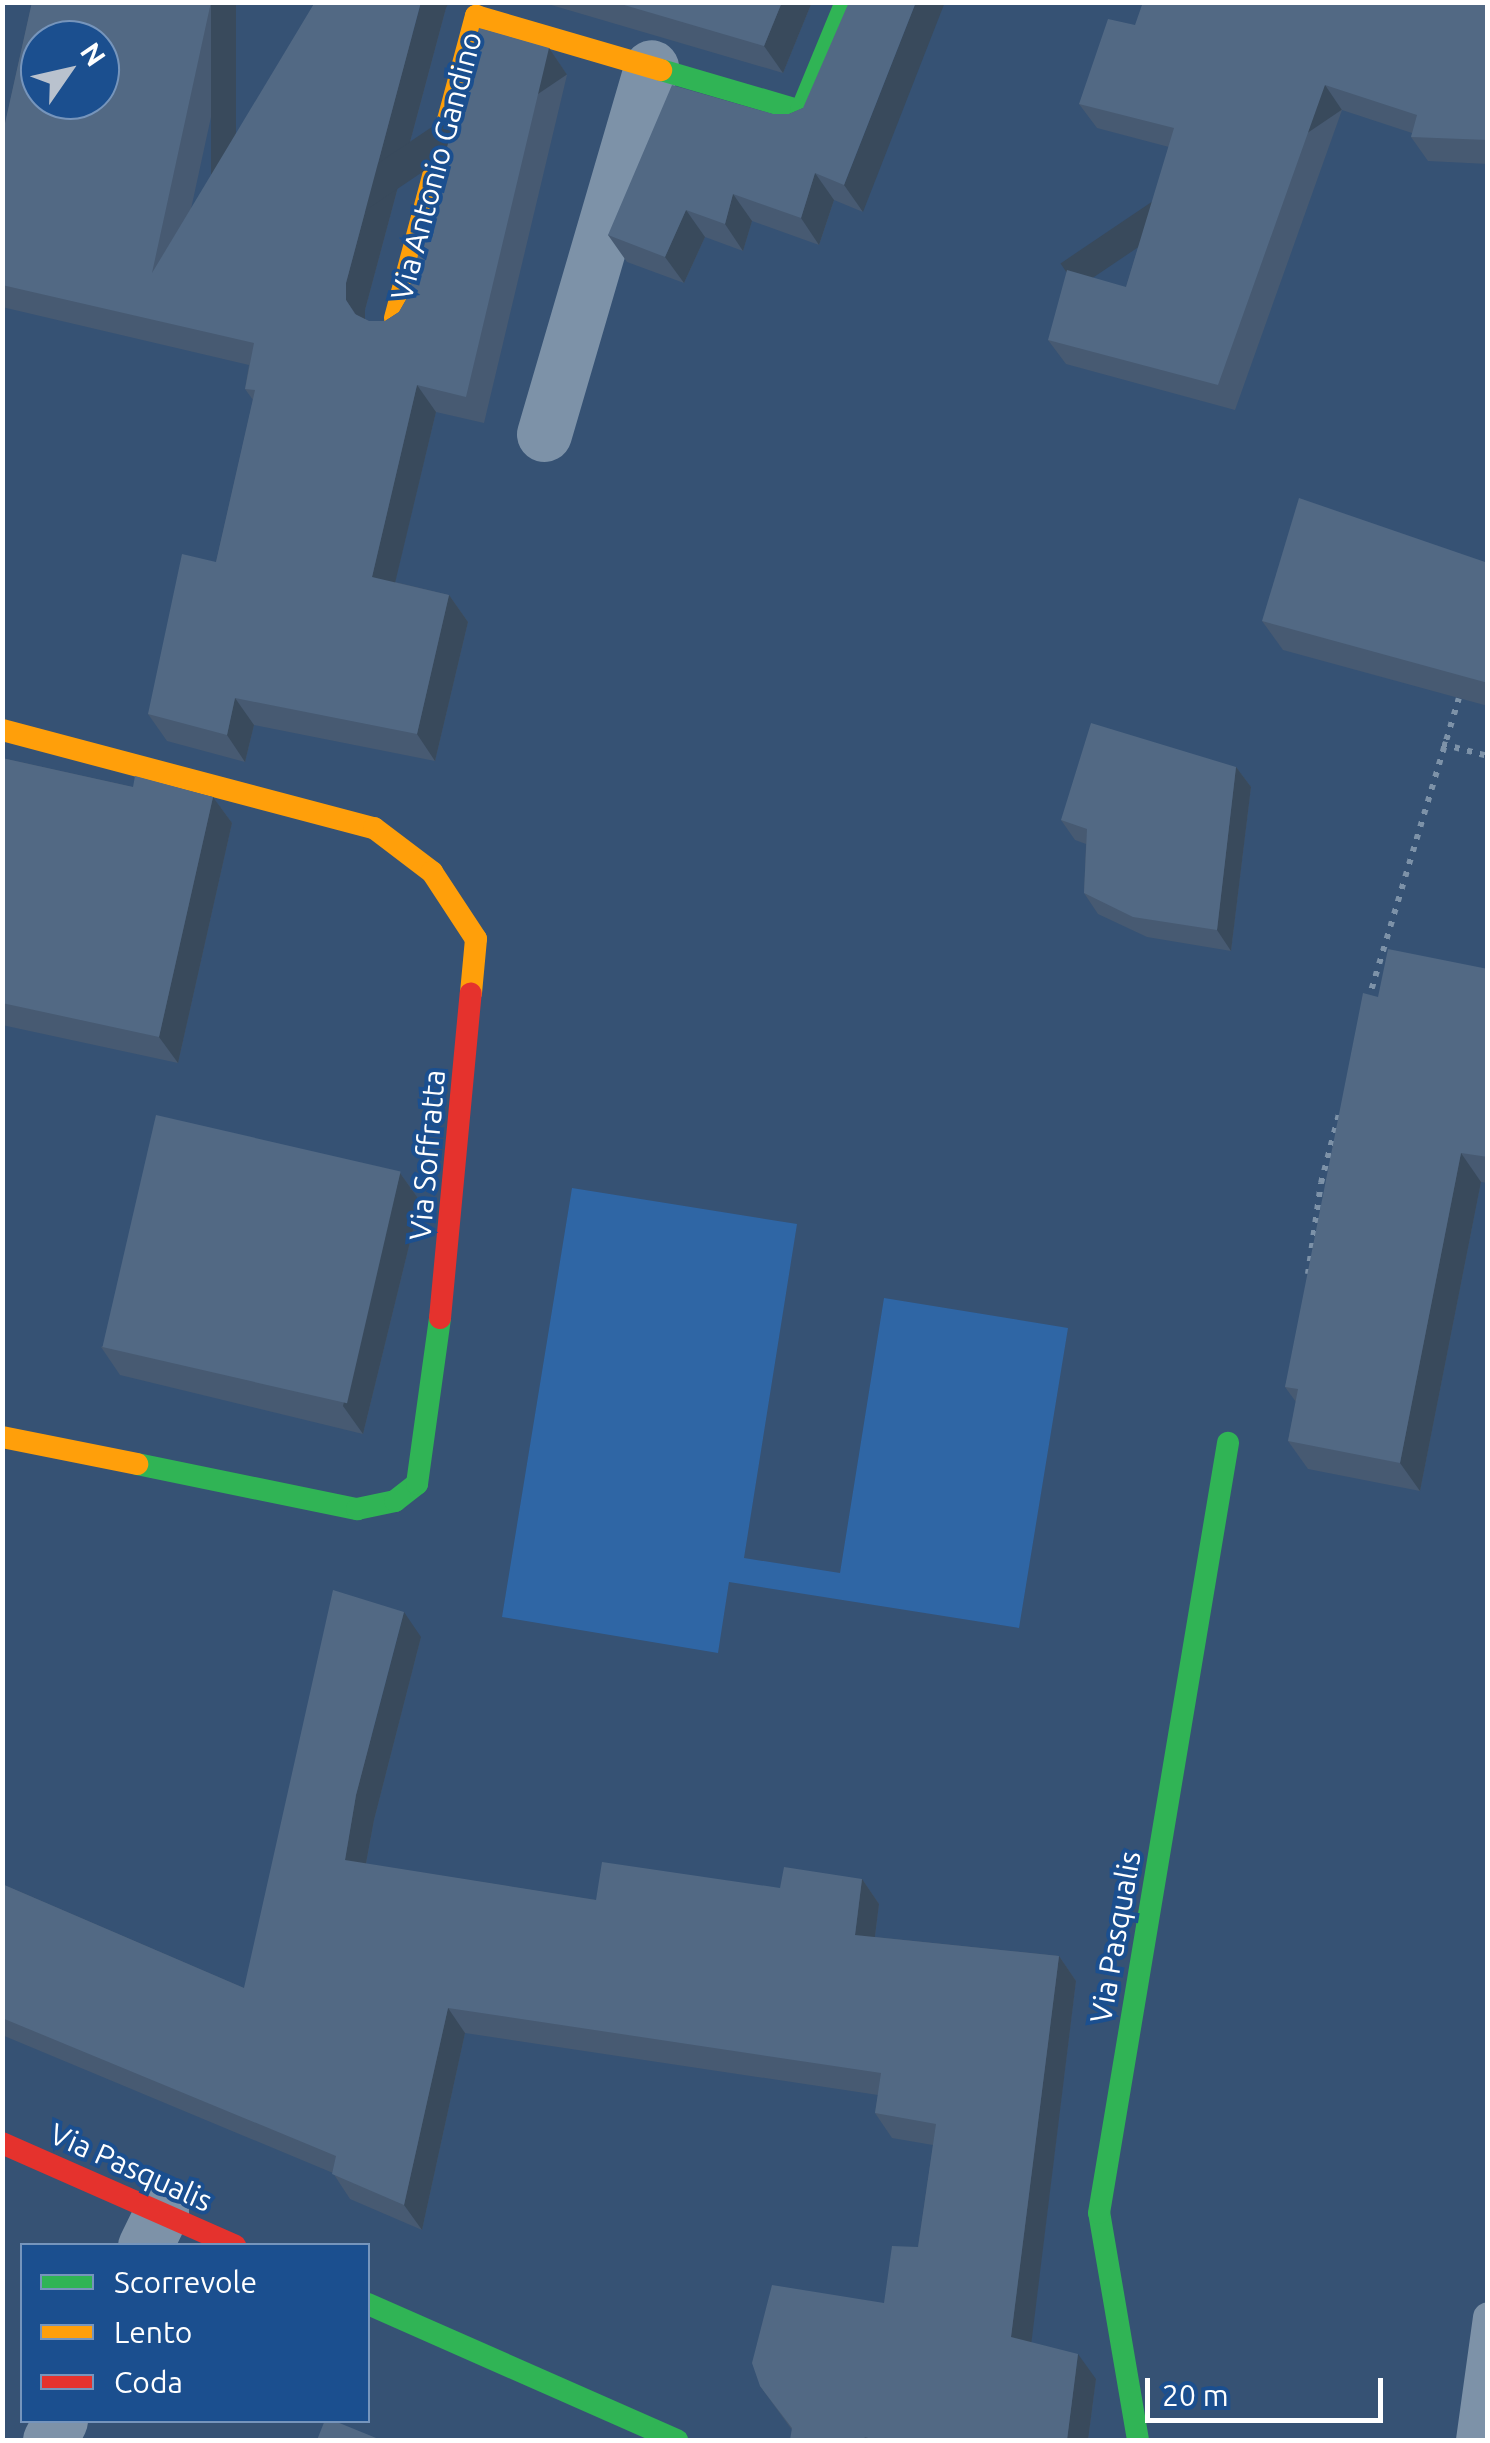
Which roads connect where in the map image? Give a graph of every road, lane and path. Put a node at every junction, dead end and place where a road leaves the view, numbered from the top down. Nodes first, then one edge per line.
1 (846, 2) edge
2 (651, 67) junction
3 (396, 318) edge
4 (544, 434) dead end
5 (1459, 698) edge
6 (2, 730) edge
7 (1442, 744) junction
8 (1488, 756) edge
9 (1380, 954) junction
10 (1398, 958) edge
11 (1366, 1011) edge
12 (1341, 1107) edge
13 (1306, 1281) edge
14 (2, 1437) edge
15 (1228, 1443) dead end
16 (2, 2142) edge
17 (153, 2229) edge
18 (221, 2243) edge
19 (370, 2305) edge
20 (1488, 2317) edge
21 (677, 2440) edge
22 (1138, 2440) edge
23 (1471, 2440) edge

1 - 2 street, Via Antonio Gandino
2 - 3 street, Via Antonio Gandino
2 - 4 street
5 - 7 path
6 - 14 street, Via Soffratta
7 - 8 path
7 - 9 path
9 - 10 path
9 - 11 path
12 - 13 path
15 - 22 street, Via Pasqualis
16 - 17 street, Via Pasqualis
17 - 18 street, Via Pasqualis
19 - 21 street
20 - 23 lane

